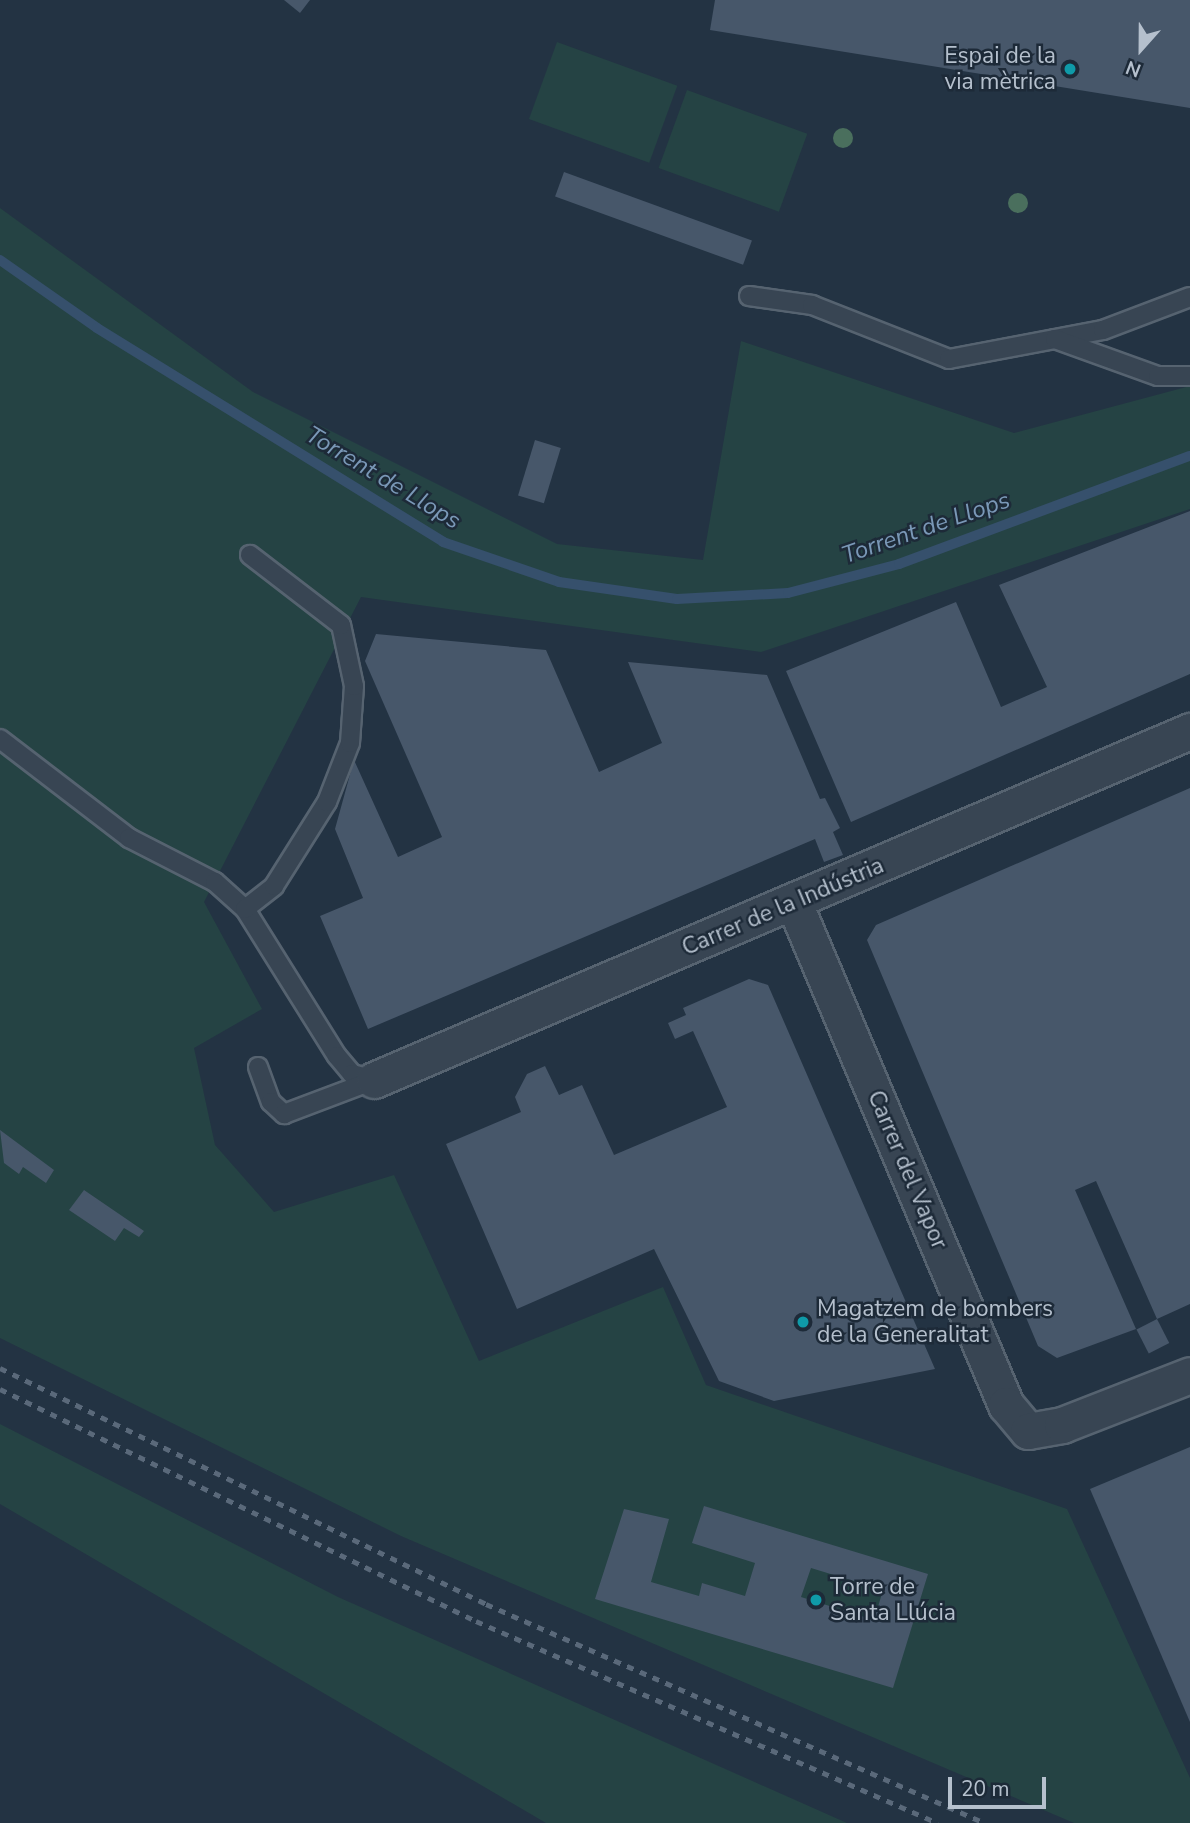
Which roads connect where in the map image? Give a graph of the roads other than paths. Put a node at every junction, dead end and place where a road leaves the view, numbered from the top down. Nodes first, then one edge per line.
1 (749, 296) dead end
2 (1190, 297) edge
3 (1052, 338) junction
4 (1190, 376) edge
5 (250, 555) dead end
6 (1190, 731) edge
7 (0, 739) edge
8 (794, 903) junction
9 (245, 909) junction
10 (258, 1066) dead end
11 (374, 1080) junction
12 (1190, 1375) edge

1 - 3 lane
2 - 3 lane
3 - 4 lane
5 - 9 lane
6 - 8 street, Carrer de la Indústria
7 - 9 lane
8 - 11 street, Carrer de la Indústria
8 - 12 street, Carrer del Vapor
9 - 11 lane
10 - 11 lane

